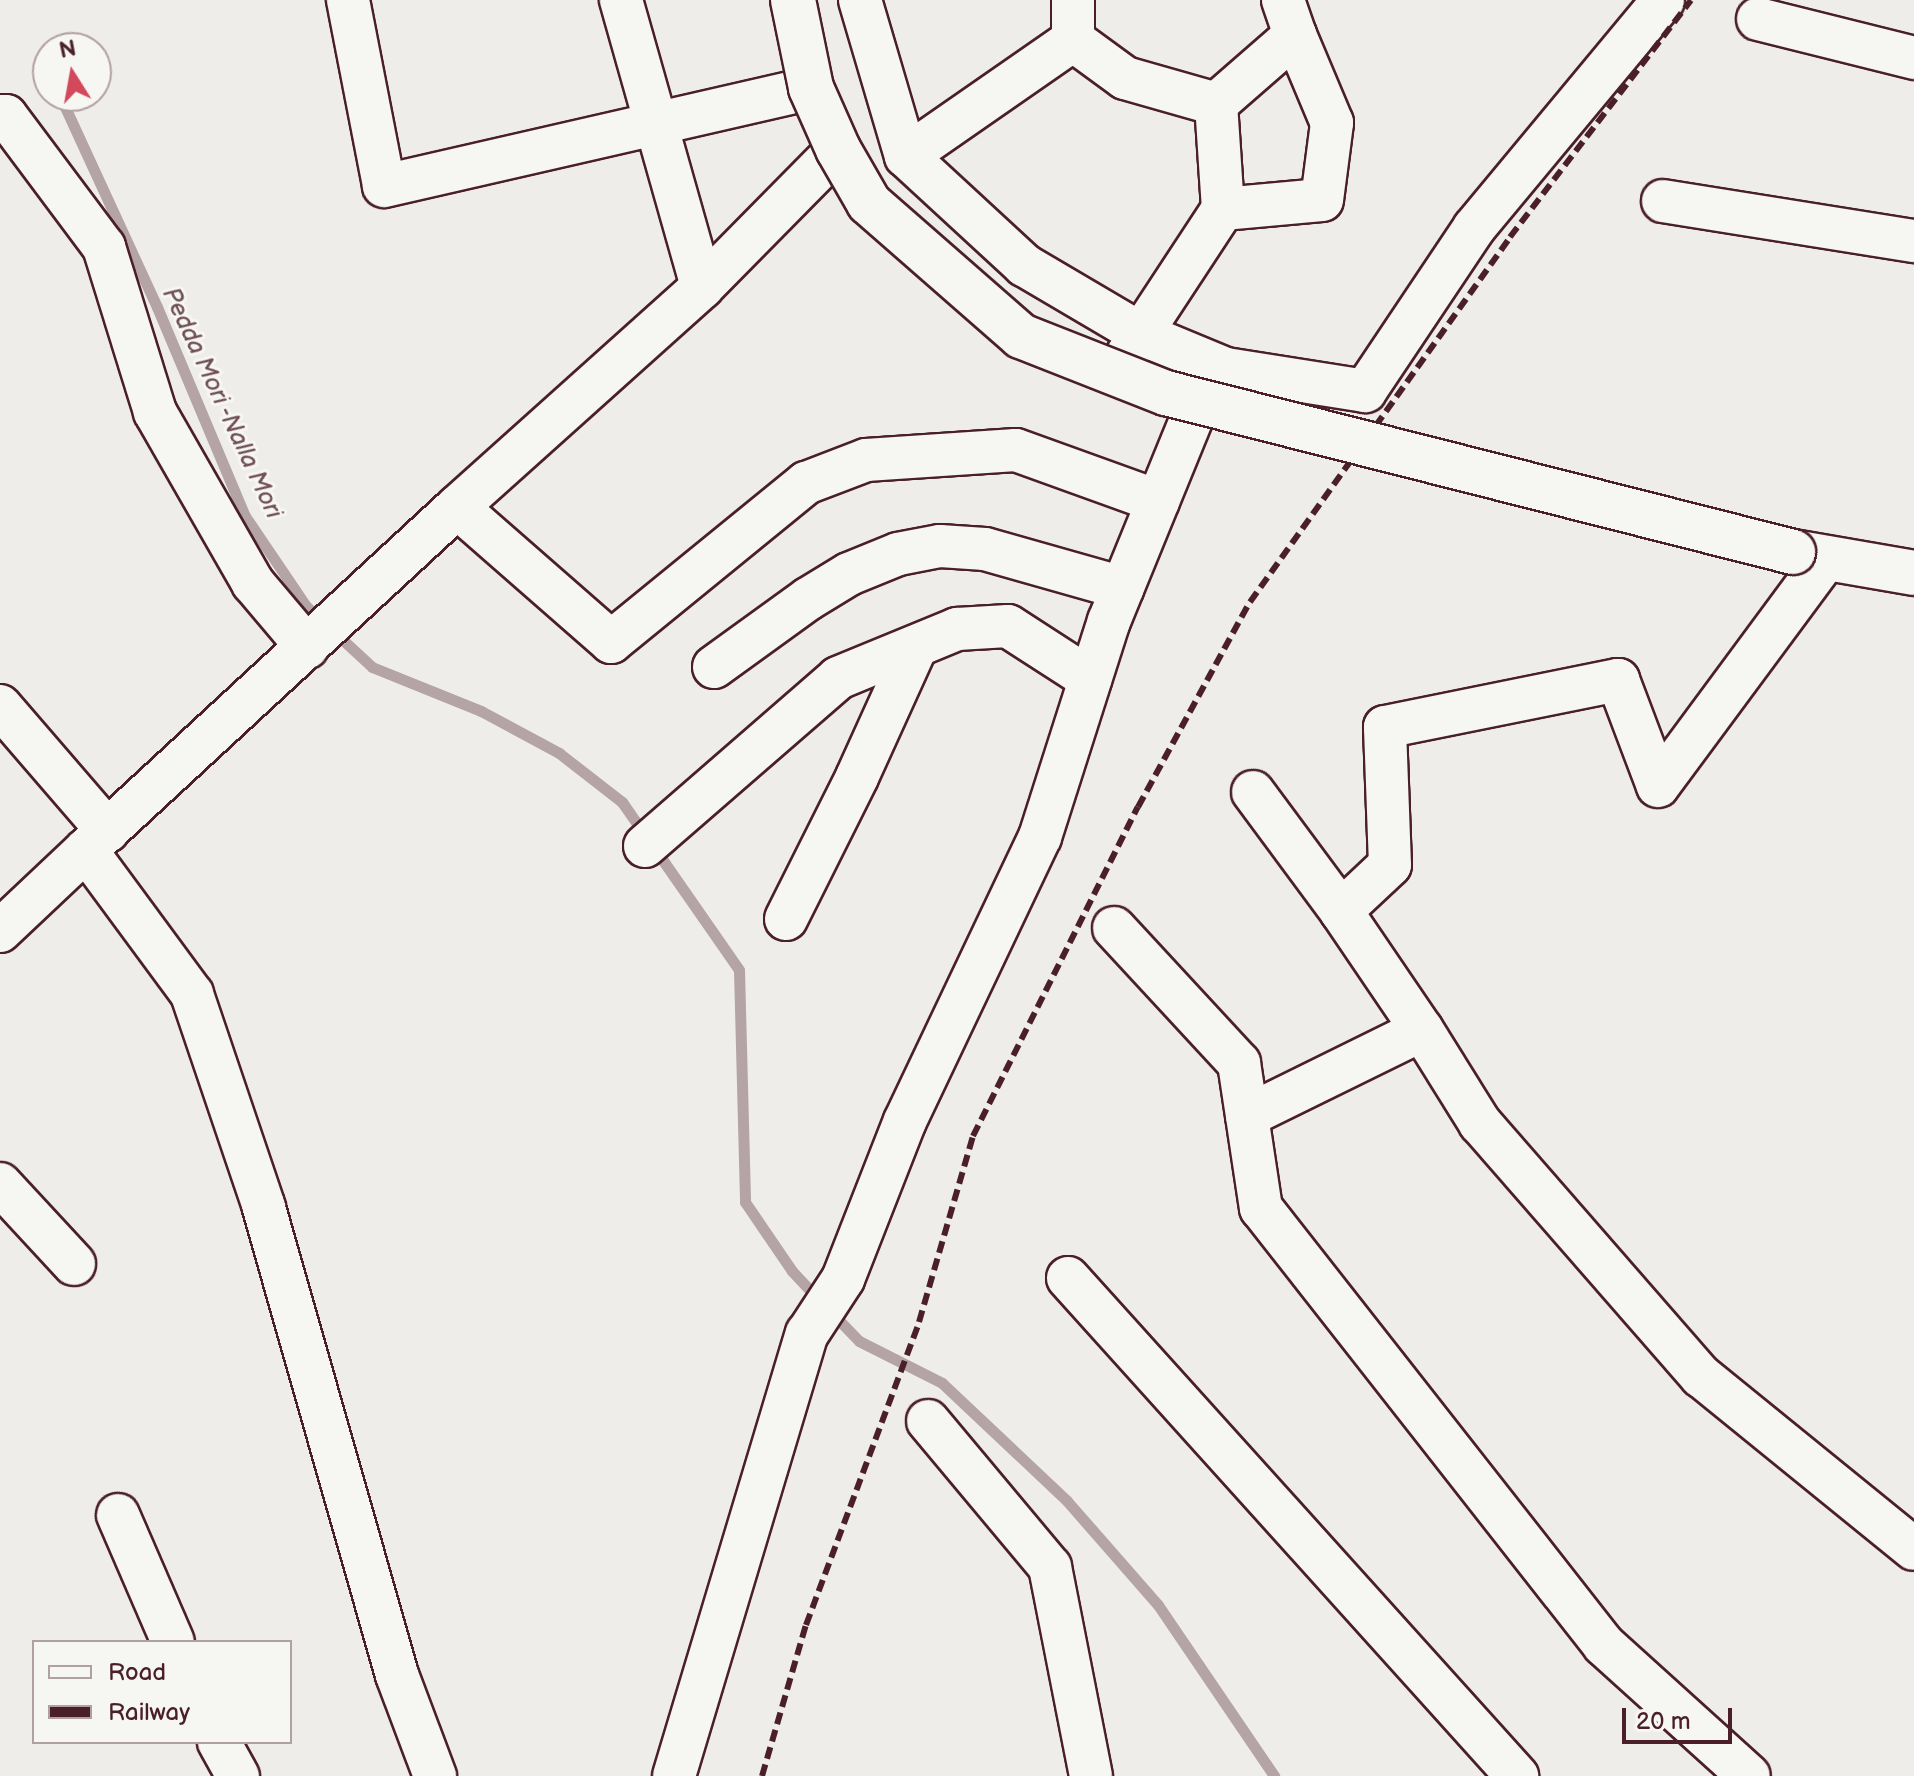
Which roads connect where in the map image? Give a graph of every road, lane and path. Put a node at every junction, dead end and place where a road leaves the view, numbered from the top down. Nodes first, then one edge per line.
1 (348, 0) edge
2 (621, 0) edge
3 (793, 0) edge
4 (860, 0) edge
5 (1663, 0) edge
6 (1289, 18) edge
7 (1758, 19) dead end
8 (1073, 20) edge
9 (1914, 58) edge
10 (811, 88) junction
11 (1216, 104) junction
12 (0, 116) edge
13 (655, 125) junction
14 (838, 149) junction
15 (906, 156) junction
16 (1663, 201) dead end
17 (1223, 209) junction
18 (1914, 241) edge
19 (702, 287) junction
20 (1141, 334) junction
21 (1115, 373) junction
22 (1199, 401) junction
23 (1158, 501) junction
24 (457, 507) junction
25 (1810, 555) junction
26 (1914, 573) edge
27 (1123, 588) junction
28 (307, 647) junction
29 (916, 647) junction
30 (714, 667) dead end
31 (1090, 679) junction
32 (0, 706) edge
33 (1253, 792) dead end
34 (97, 841) junction
35 (645, 846) dead end
36 (1341, 911) junction
37 (786, 919) dead end
38 (1114, 928) dead end
39 (0, 931) edge
40 (1422, 1030) junction
41 (1247, 1116) junction
42 (0, 1184) edge
43 (74, 1264) dead end
44 (1068, 1278) dead end
45 (928, 1421) dead end
46 (118, 1515) dead end
47 (1914, 1549) edge
48 (172, 1640) edge
49 (220, 1744) edge
50 (238, 1776) edge
51 (435, 1776) edge
52 (674, 1776) edge
53 (1091, 1776) edge
54 (1517, 1776) edge
55 (1749, 1776) edge

1 - 13 street
2 - 13 street
3 - 10 street, bridge
4 - 15 street
5 - 20 street
6 - 11 street
6 - 17 street
7 - 9 street
8 - 11 street
8 - 15 street
10 - 13 street
10 - 14 street, bridge
11 - 17 street
12 - 28 street
13 - 19 street
14 - 19 street
14 - 21 street, bridge
15 - 20 street
16 - 18 street
17 - 20 street
19 - 24 street
20 - 21 street
21 - 22 street, bridge
22 - 23 street
22 - 25 street, bridge
23 - 24 street
23 - 27 street
24 - 28 street
25 - 26 street
25 - 36 street
27 - 30 street
27 - 31 street
28 - 34 street
29 - 31 street
29 - 35 street
29 - 37 street
31 - 52 street
32 - 34 street
33 - 36 street
34 - 39 street
34 - 51 street
36 - 40 street
38 - 41 street
40 - 41 street
40 - 47 street
41 - 55 street
42 - 43 street
44 - 54 street
45 - 53 street
46 - 48 street
49 - 50 street

